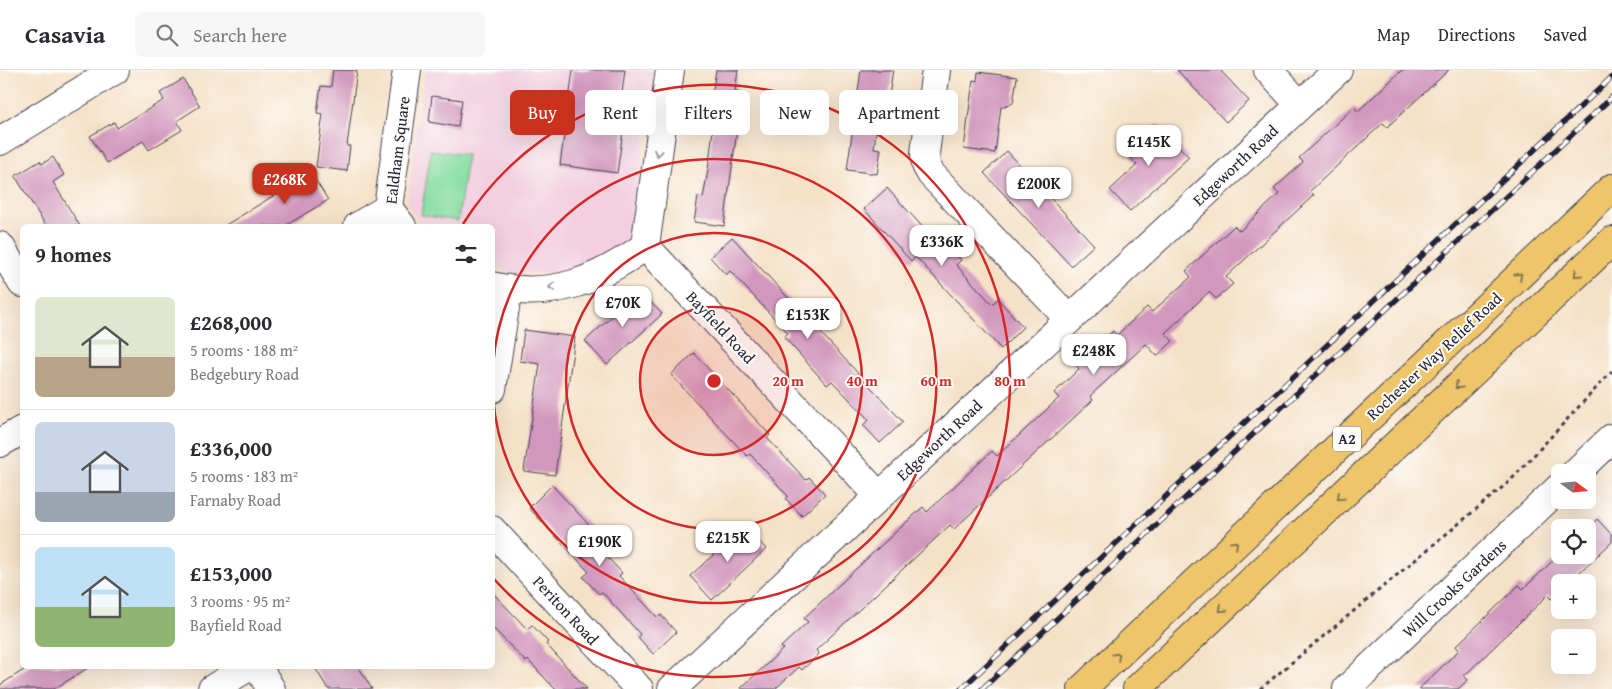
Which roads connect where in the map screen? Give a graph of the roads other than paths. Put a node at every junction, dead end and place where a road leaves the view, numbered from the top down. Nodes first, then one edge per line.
1 (115, 70) edge
2 (407, 70) edge
3 (670, 70) edge
4 (936, 70) edge
5 (1268, 70) edge
6 (1338, 70) edge
7 (1300, 105) junction
8 (0, 141) edge
9 (1612, 188) edge
10 (395, 217) edge
11 (366, 224) edge
12 (1612, 241) edge
13 (0, 246) edge
14 (645, 246) junction
15 (20, 280) edge
16 (500, 287) edge
17 (1069, 319) junction
18 (495, 351) edge
19 (20, 431) edge
20 (1612, 438) edge
21 (0, 443) edge
22 (1584, 464) edge
23 (878, 496) junction
24 (1551, 496) edge
25 (495, 533) edge
26 (245, 669) edge
27 (259, 669) edge
28 (212, 689) edge
29 (271, 689) edge
30 (639, 689) edge
31 (672, 689) edge
32 (1082, 689) edge
33 (1137, 689) edge
34 (1347, 689) edge

1 - 8 street
2 - 10 street, Ealdham Square
3 -> 14 street
4 - 17 street
5 - 7 street
6 - 7 street, Edgeworth Road
7 - 17 street, Edgeworth Road
32 -> 9 highway, Rochester Way Relief Road / A2
10 - 11 street
12 -> 33 highway, A2
13 - 15 street
14 -> 16 street
14 - 23 street, Bayfield Road
16 - 18 street
17 - 23 street, Edgeworth Road
19 - 21 street
20 - 22 street
23 - 31 street, Edgeworth Road
24 - 34 street, Will Crooks Gardens
25 - 30 street, Periton Road
26 - 28 street
27 - 29 street

